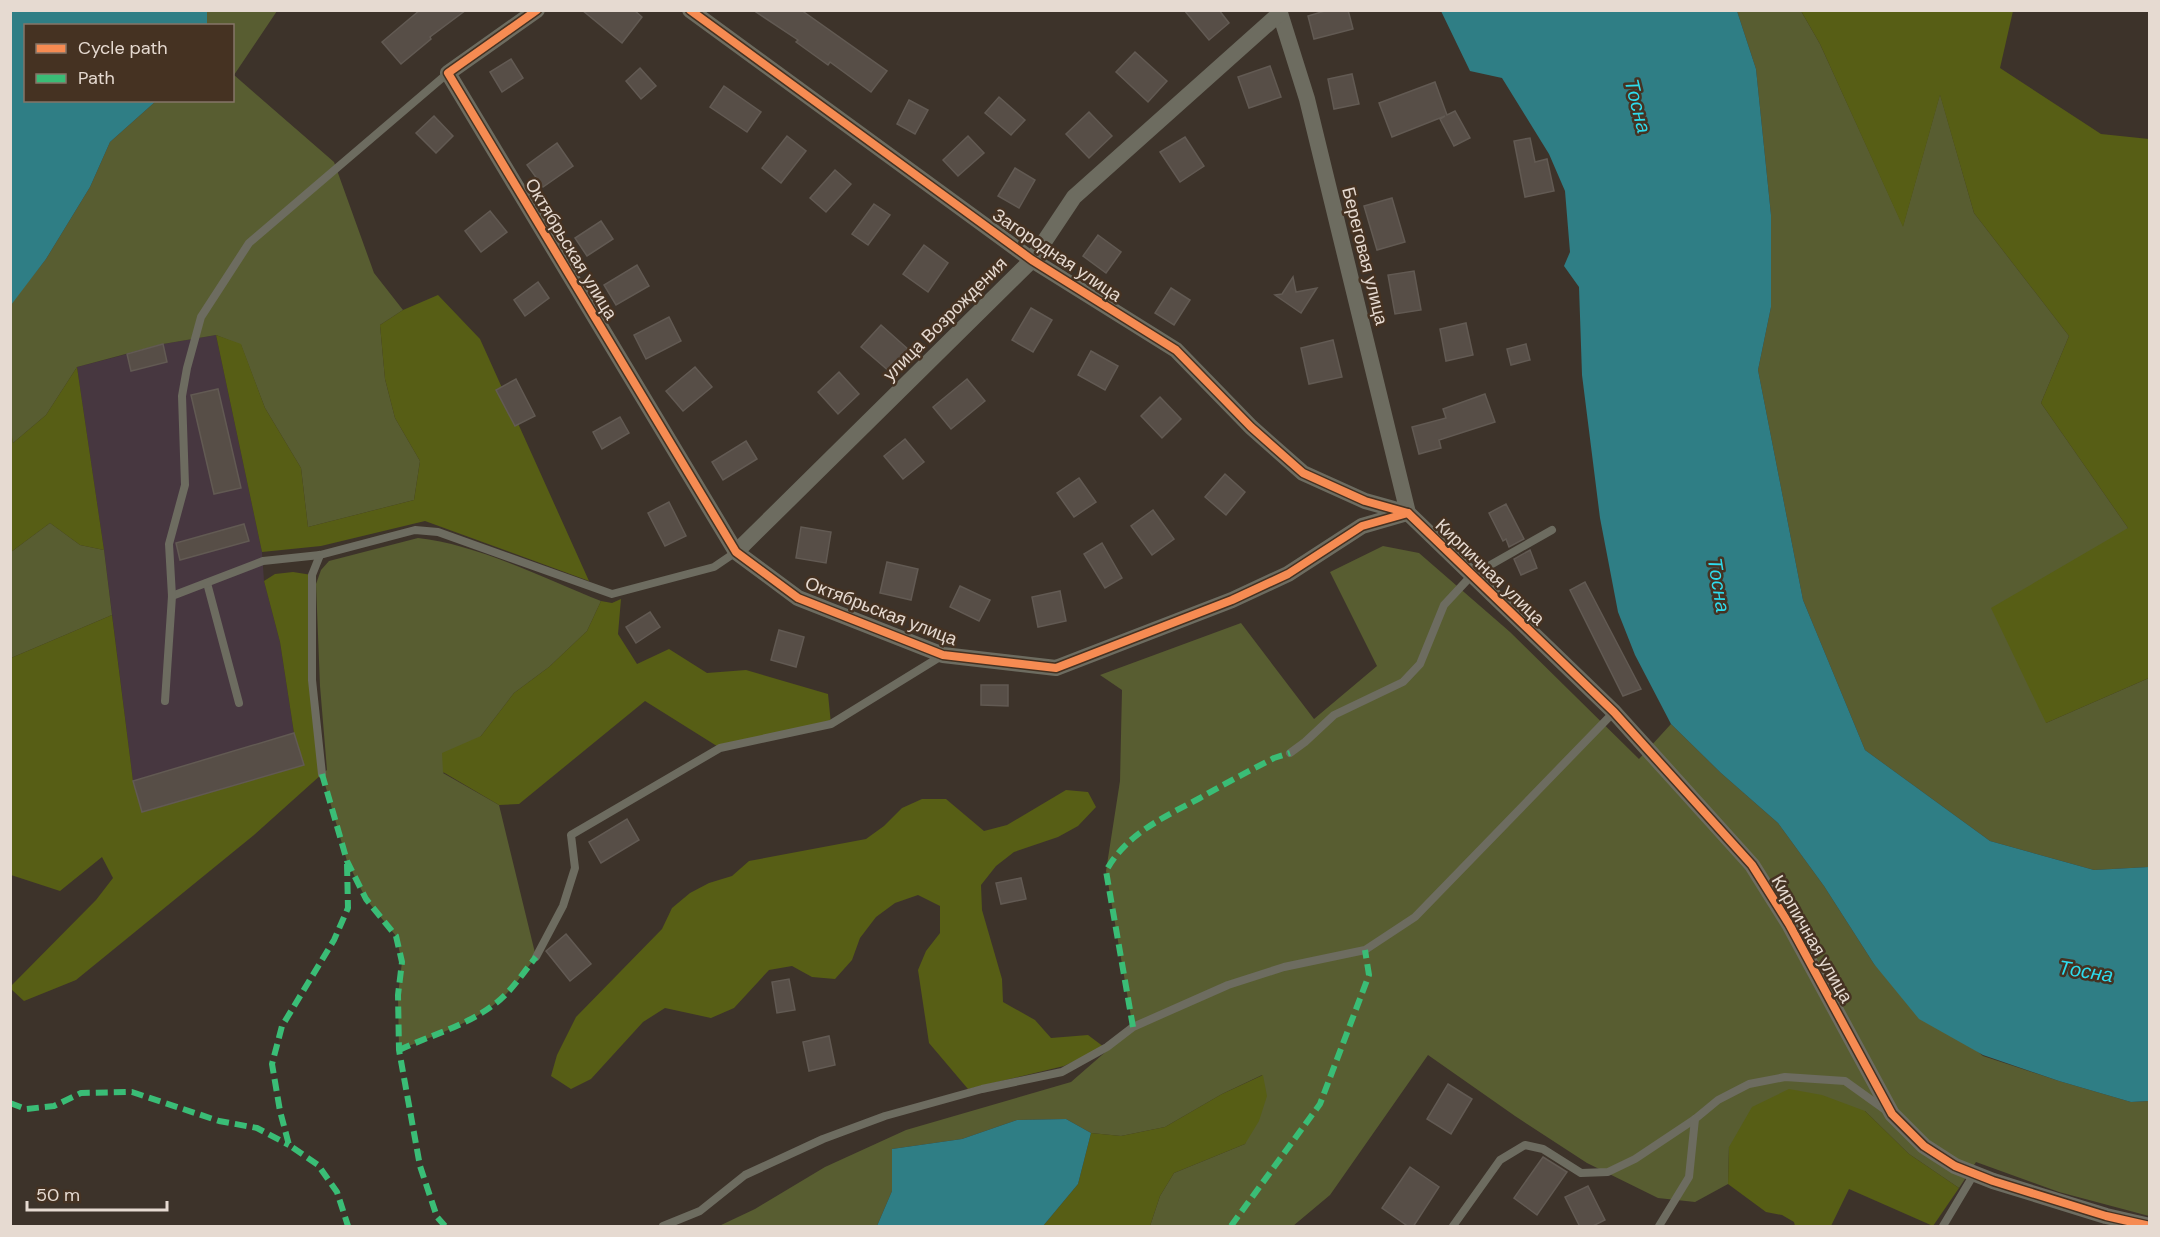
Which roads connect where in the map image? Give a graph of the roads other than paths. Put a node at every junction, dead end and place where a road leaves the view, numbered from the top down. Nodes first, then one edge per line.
1 (537, 10) edge
2 (690, 10) edge
3 (1280, 12) edge
4 (448, 73) junction
5 (1032, 260) junction
6 (1408, 513) junction
7 (1552, 530) dead end
8 (736, 552) junction
9 (320, 555) junction
10 (1471, 576) junction
11 (207, 583) junction
12 (172, 596) junction
13 (943, 655) junction
14 (165, 701) dead end
15 (239, 703) dead end
16 (1614, 712) junction
17 (1290, 753) dead end
18 (322, 774) dead end
19 (536, 957) dead end
20 (1892, 1114) junction
21 (1695, 1119) junction
22 (1974, 1174) junction
23 (2150, 1226) edge
24 (663, 1227) edge
25 (1453, 1227) edge
26 (1659, 1227) edge
27 (1943, 1227) edge

1 - 4 street
2 - 5 street, Загородная улица
3 - 5 street, улица Возрождения
3 - 6 street, Береговая улица
4 - 8 street, Октябрьская улица
4 - 12 lane
5 - 6 street, Загородная улица
5 - 8 street, улица Возрождения
6 - 10 street, Кирпичная улица
6 - 13 street, Октябрьская улица
7 - 10 lane
8 - 9 lane
8 - 13 street, Октябрьская улица
9 - 11 lane
9 - 18 lane
10 - 16 street, Кирпичная улица
10 - 17 lane
11 - 12 lane
11 - 15 lane
12 - 14 lane
13 - 19 lane
16 - 20 street, Кирпичная улица
16 - 24 lane
20 - 21 lane
20 - 22 street, Кирпичная улица
21 - 25 lane
21 - 26 lane
22 - 23 street, Кирпичная улица
22 - 27 lane

